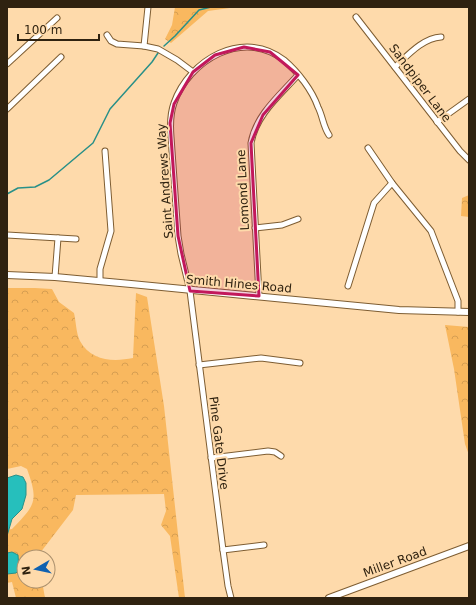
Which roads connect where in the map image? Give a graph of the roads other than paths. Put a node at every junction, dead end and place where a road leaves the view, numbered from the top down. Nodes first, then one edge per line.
1 (148, 7) edge
2 (356, 17) dead end
3 (57, 18) dead end
4 (107, 35) dead end
5 (441, 37) dead end
6 (144, 46) junction
7 (61, 57) dead end
8 (7, 64) edge
9 (395, 67) junction
10 (193, 72) junction
11 (298, 75) junction
12 (469, 99) edge
13 (7, 109) edge
14 (437, 122) junction
15 (329, 135) dead end
16 (368, 148) dead end
17 (105, 152) dead end
18 (469, 160) edge
19 (392, 183) junction
20 (298, 219) dead end
21 (255, 228) junction
22 (7, 235) edge
23 (58, 238) junction
24 (76, 239) dead end
25 (7, 275) edge
26 (55, 277) junction
27 (100, 281) junction
28 (348, 286) dead end
29 (190, 291) junction
30 (259, 296) junction
31 (458, 312) junction
32 (469, 312) edge
33 (300, 363) dead end
34 (199, 365) junction
35 (281, 456) dead end
36 (211, 458) junction
37 (264, 545) dead end
38 (469, 546) edge
39 (223, 550) junction
40 (231, 598) edge
41 (329, 598) edge

1 - 6 street
2 - 9 street, Sandpiper Lane
3 - 8 street
4 - 6 street
5 - 9 street
6 - 10 street
7 - 13 street
9 - 14 street, Sandpiper Lane
10 - 11 street, Saint Andrews Way
10 - 29 street, Saint Andrews Way
11 - 15 street, Saint Andrews Way
11 - 21 street, Lomond Lane
12 - 14 street
14 - 18 street, Sandpiper Lane
16 - 19 street
17 - 27 street
19 - 28 street
19 - 31 street
20 - 21 street
21 - 30 street, Lomond Lane
22 - 23 street
23 - 24 street
23 - 26 street
25 - 26 street, Smith Hines Road
26 - 27 street, Smith Hines Road
27 - 29 street, Smith Hines Road
29 - 30 street, Smith Hines Road
29 - 34 street, Pine Gate Drive
30 - 31 street, Smith Hines Road
31 - 32 street, Smith Hines Road
33 - 34 street
34 - 36 street, Pine Gate Drive
35 - 36 street
36 - 39 street, Pine Gate Drive
37 - 39 street
38 - 41 street, Miller Road
39 - 40 street, Pine Gate Drive

